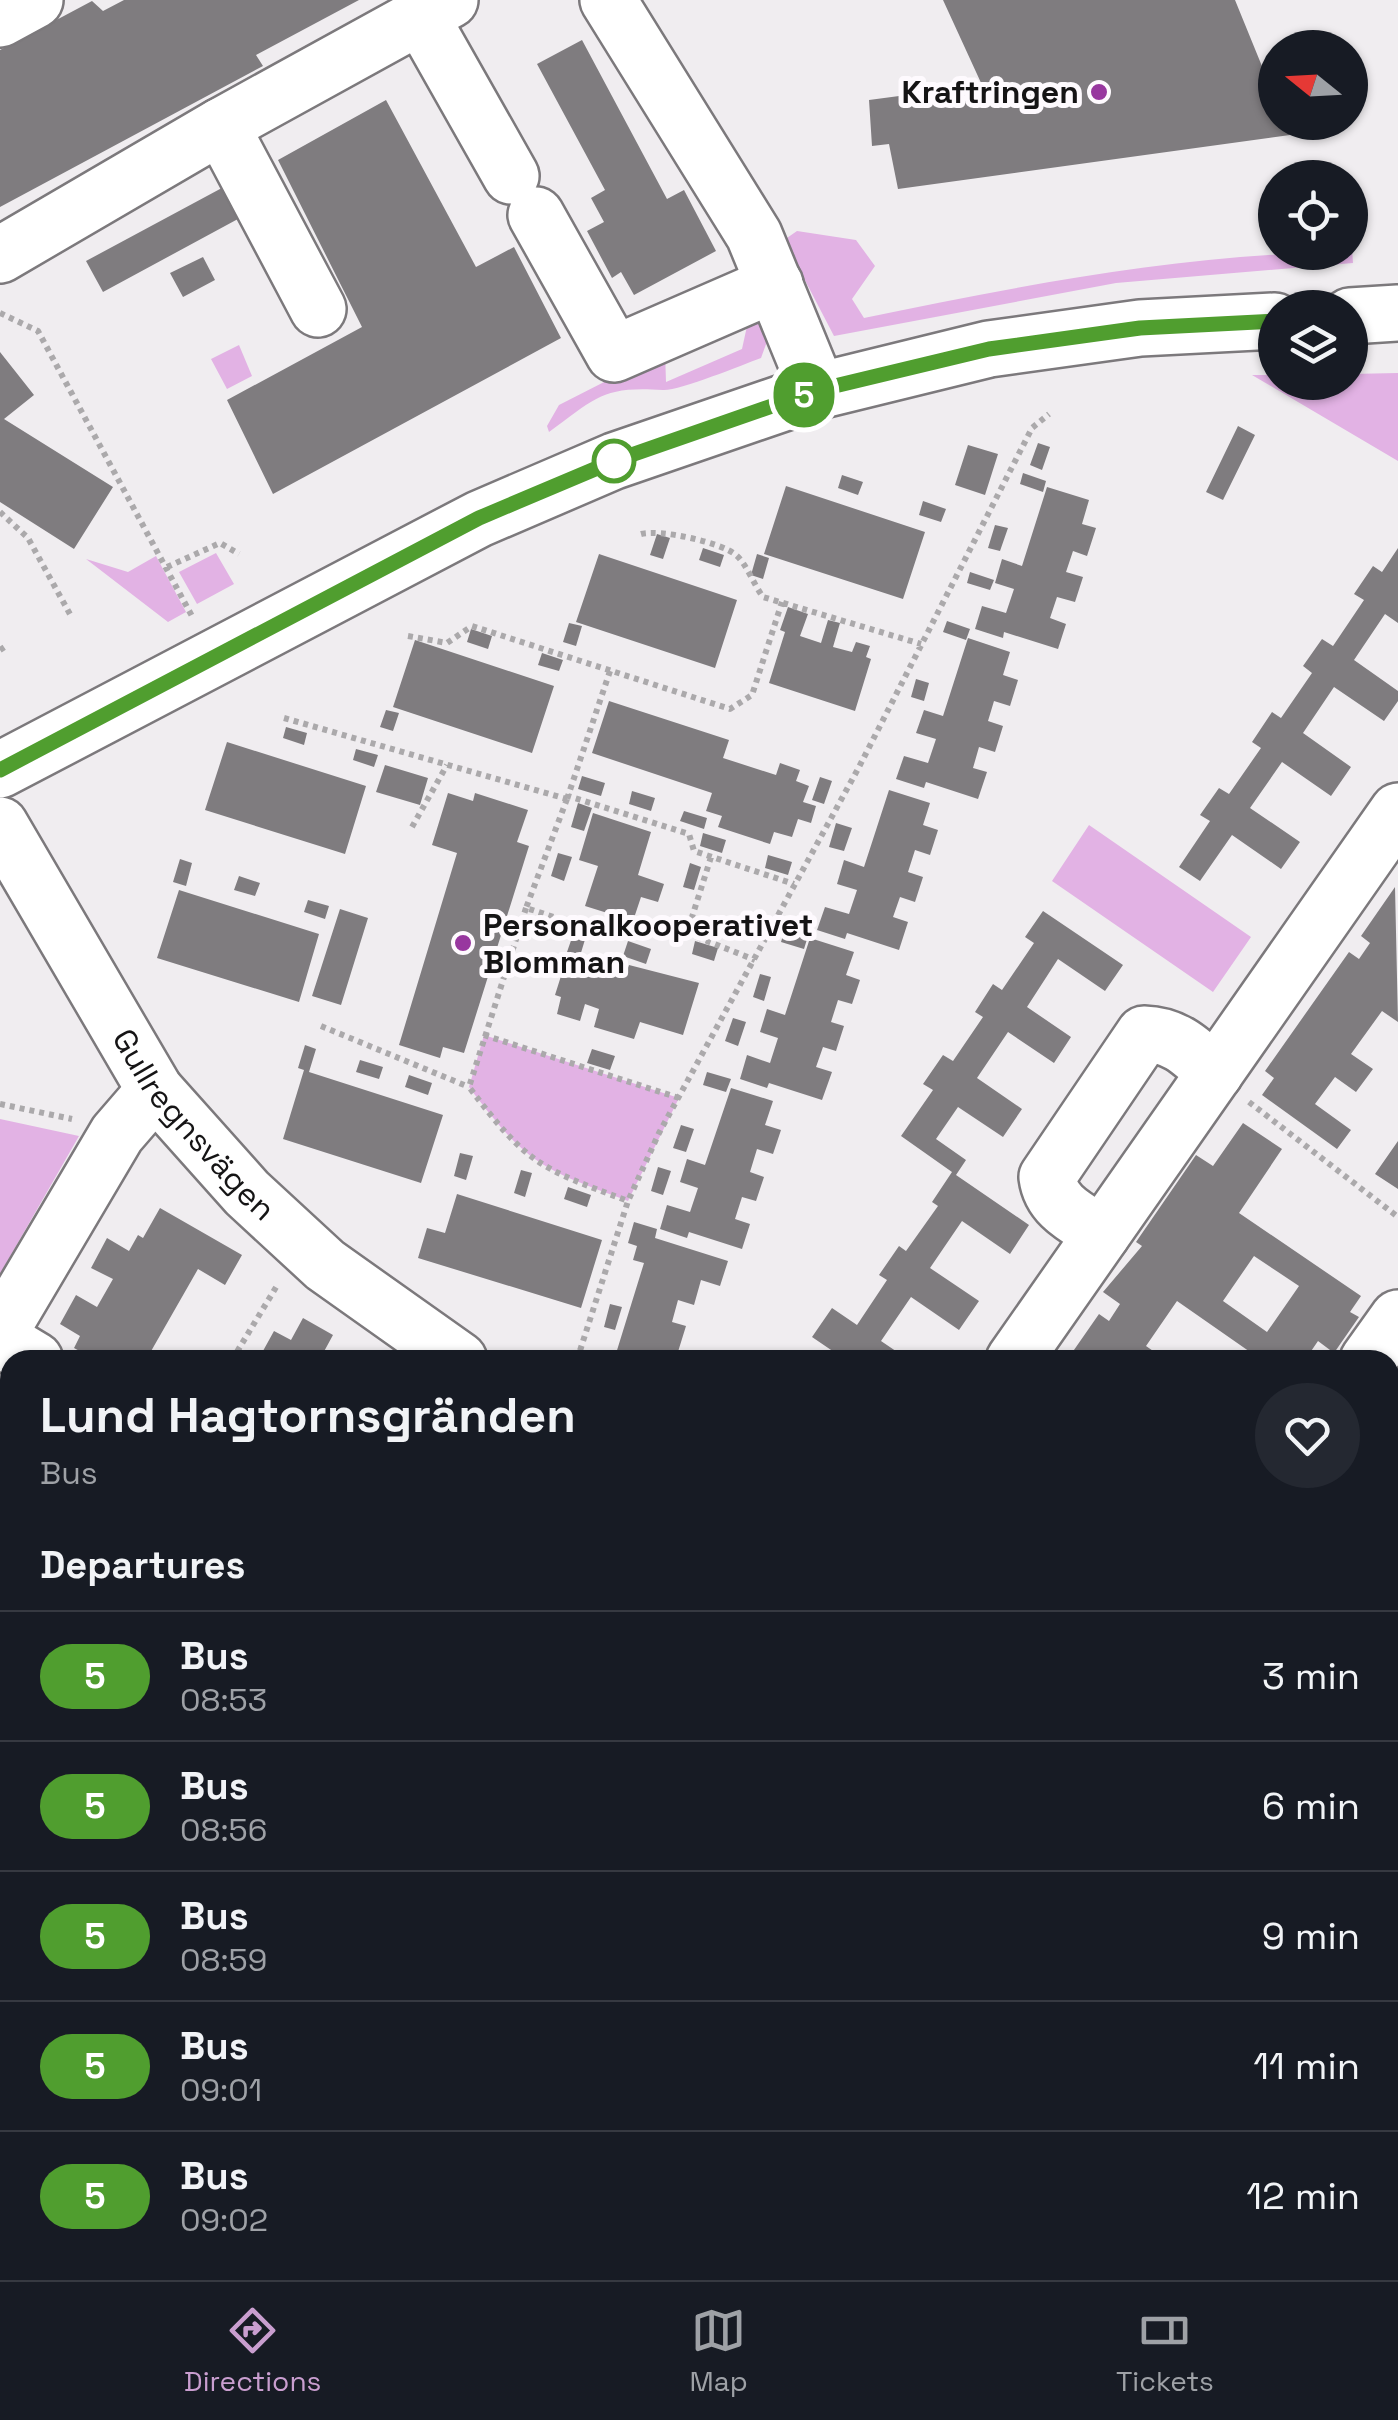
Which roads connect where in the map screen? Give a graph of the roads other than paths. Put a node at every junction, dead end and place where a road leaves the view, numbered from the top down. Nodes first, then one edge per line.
1 (35, 0) edge
2 (608, 0) edge
3 (436, 9) edge
4 (0, 19) edge
5 (220, 126) junction
6 (0, 255) edge
7 (775, 284) junction
8 (318, 309) dead end
9 (1398, 313) edge
10 (1368, 315) edge
11 (1258, 321) edge
12 (818, 390) junction
13 (0, 770) edge
14 (1398, 810) edge
15 (0, 825) edge
16 (1215, 1072) junction
17 (155, 1090) junction
18 (1102, 1234) junction
19 (1398, 1318) edge
20 (0, 1336) edge
21 (445, 1350) edge
22 (1021, 1350) edge
23 (1375, 1350) edge

1 - 4 street
2 - 7 street
3 - 5 street
3 - 7 street
5 - 6 street
5 - 8 street
7 - 12 street
9 - 10 street
11 - 12 street
12 - 13 street
14 - 16 street
15 - 17 street, Gullregnsvägen
16 - 18 street
16 - 18 street
17 - 20 street
17 - 21 street, Gullregnsvägen
18 - 22 street
19 - 23 street

